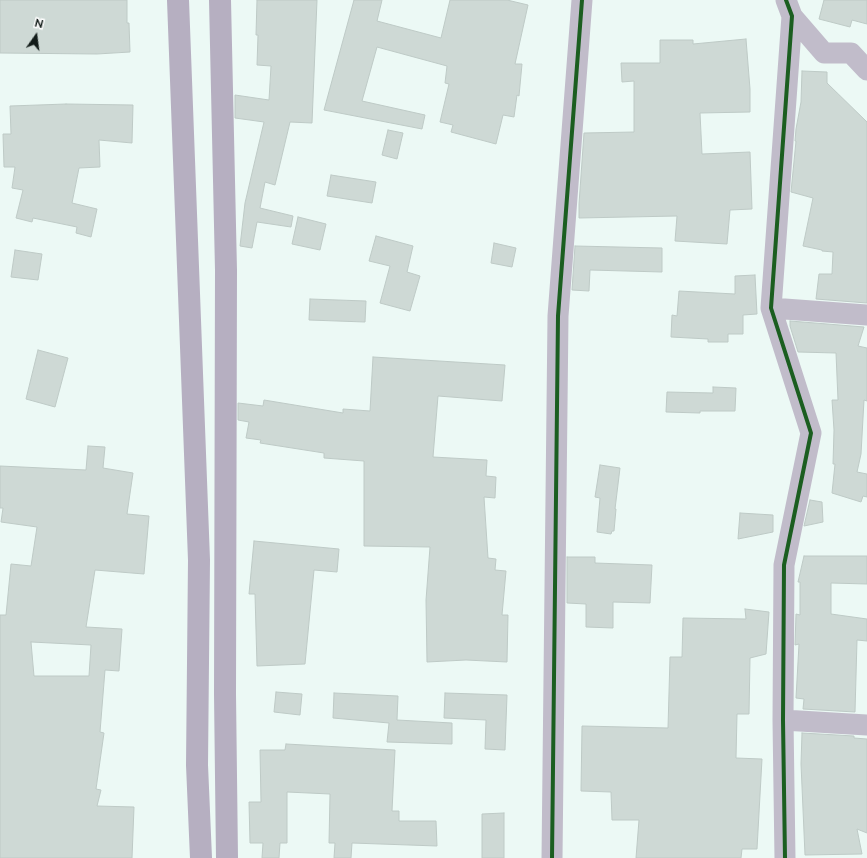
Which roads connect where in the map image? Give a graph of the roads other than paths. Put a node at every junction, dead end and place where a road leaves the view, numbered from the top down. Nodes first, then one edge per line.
1 (178, 0) edge
2 (220, 0) edge
3 (582, 0) edge
4 (789, 8) edge
5 (867, 70) edge
6 (771, 308) junction
7 (867, 315) edge
8 (783, 720) junction
9 (867, 725) edge
10 (201, 858) edge
11 (227, 858) edge
12 (552, 858) edge
13 (785, 858) edge

1 - 10 main road
2 - 11 main road
3 - 12 street
4 - 5 street
4 - 6 street
6 - 7 street
6 - 8 street
8 - 9 street
8 - 13 street

